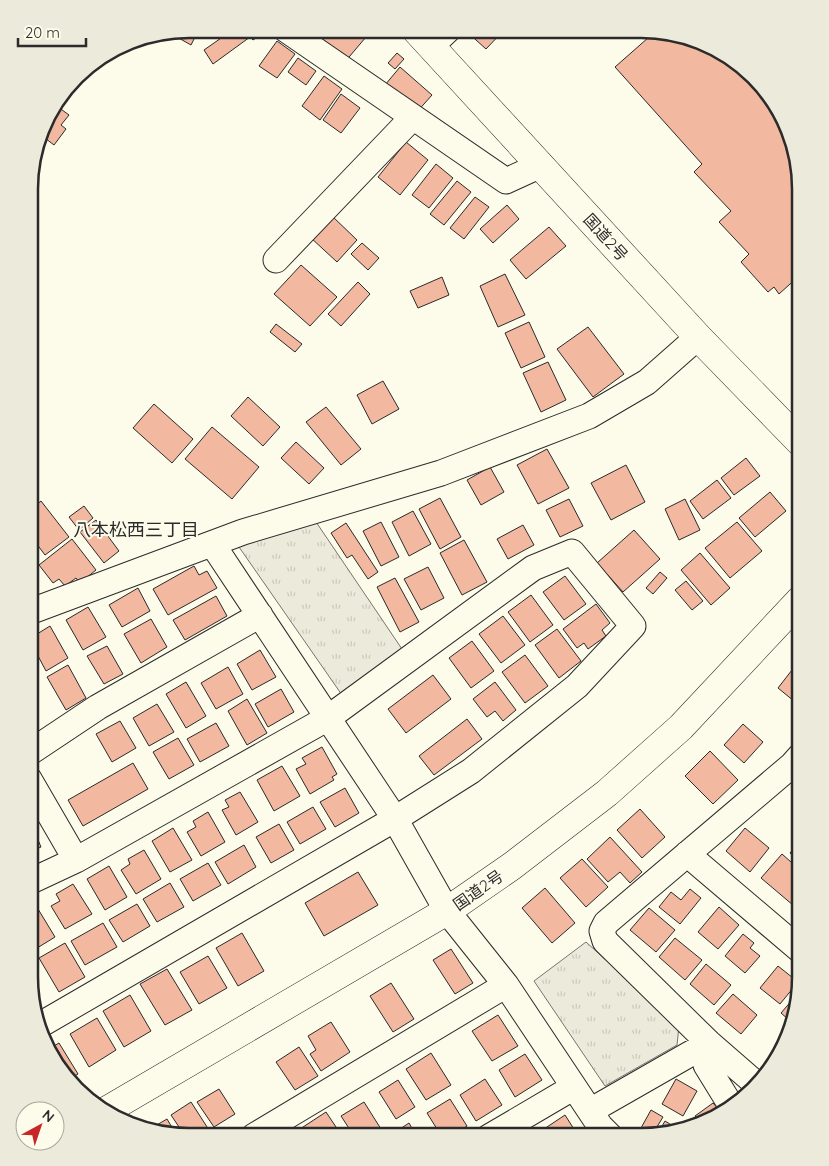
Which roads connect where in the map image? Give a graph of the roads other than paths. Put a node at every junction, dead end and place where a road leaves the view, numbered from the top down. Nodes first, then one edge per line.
1 (298, 38) edge
2 (434, 38) edge
3 (412, 118) junction
4 (541, 165) junction
5 (276, 260) dead end
6 (698, 337) junction
7 (792, 433) edge
8 (214, 545) junction
9 (38, 609) edge
10 (791, 609) edge
11 (260, 615) junction
12 (328, 718) junction
13 (38, 747) edge
14 (791, 769) edge
15 (38, 795) edge
16 (395, 819) junction
17 (687, 854) junction
18 (76, 860) junction
19 (38, 878) edge
20 (447, 911) junction
21 (791, 942) edge
22 (506, 986) junction
23 (45, 1022) edge
24 (709, 1042) junction
25 (751, 1080) edge
26 (574, 1087) junction
27 (728, 1100) edge
28 (112, 1107) edge
29 (590, 1111) junction
30 (267, 1128) edge
31 (504, 1128) edge
32 (603, 1128) edge

1 - 3 street
2 - 4 highway, 国道2号
3 - 4 street
3 - 5 street
4 - 6 highway, 国道2号
6 - 7 highway, 国道2号
6 - 8 street
8 - 9 street
8 - 11 street
10 - 20 highway, 国道2号
11 - 12 street
11 - 13 street
12 - 16 street
12 - 16 street
12 - 18 street
14 - 17 street
15 - 18 street
16 - 20 street
16 - 23 street
17 - 21 street
17 - 24 street
18 - 19 street
20 - 22 street
20 - 28 highway, 国道2号
22 - 26 street
22 - 30 street
24 - 25 street
24 - 27 street
24 - 29 street
26 - 29 street
26 - 31 street
29 - 32 street

